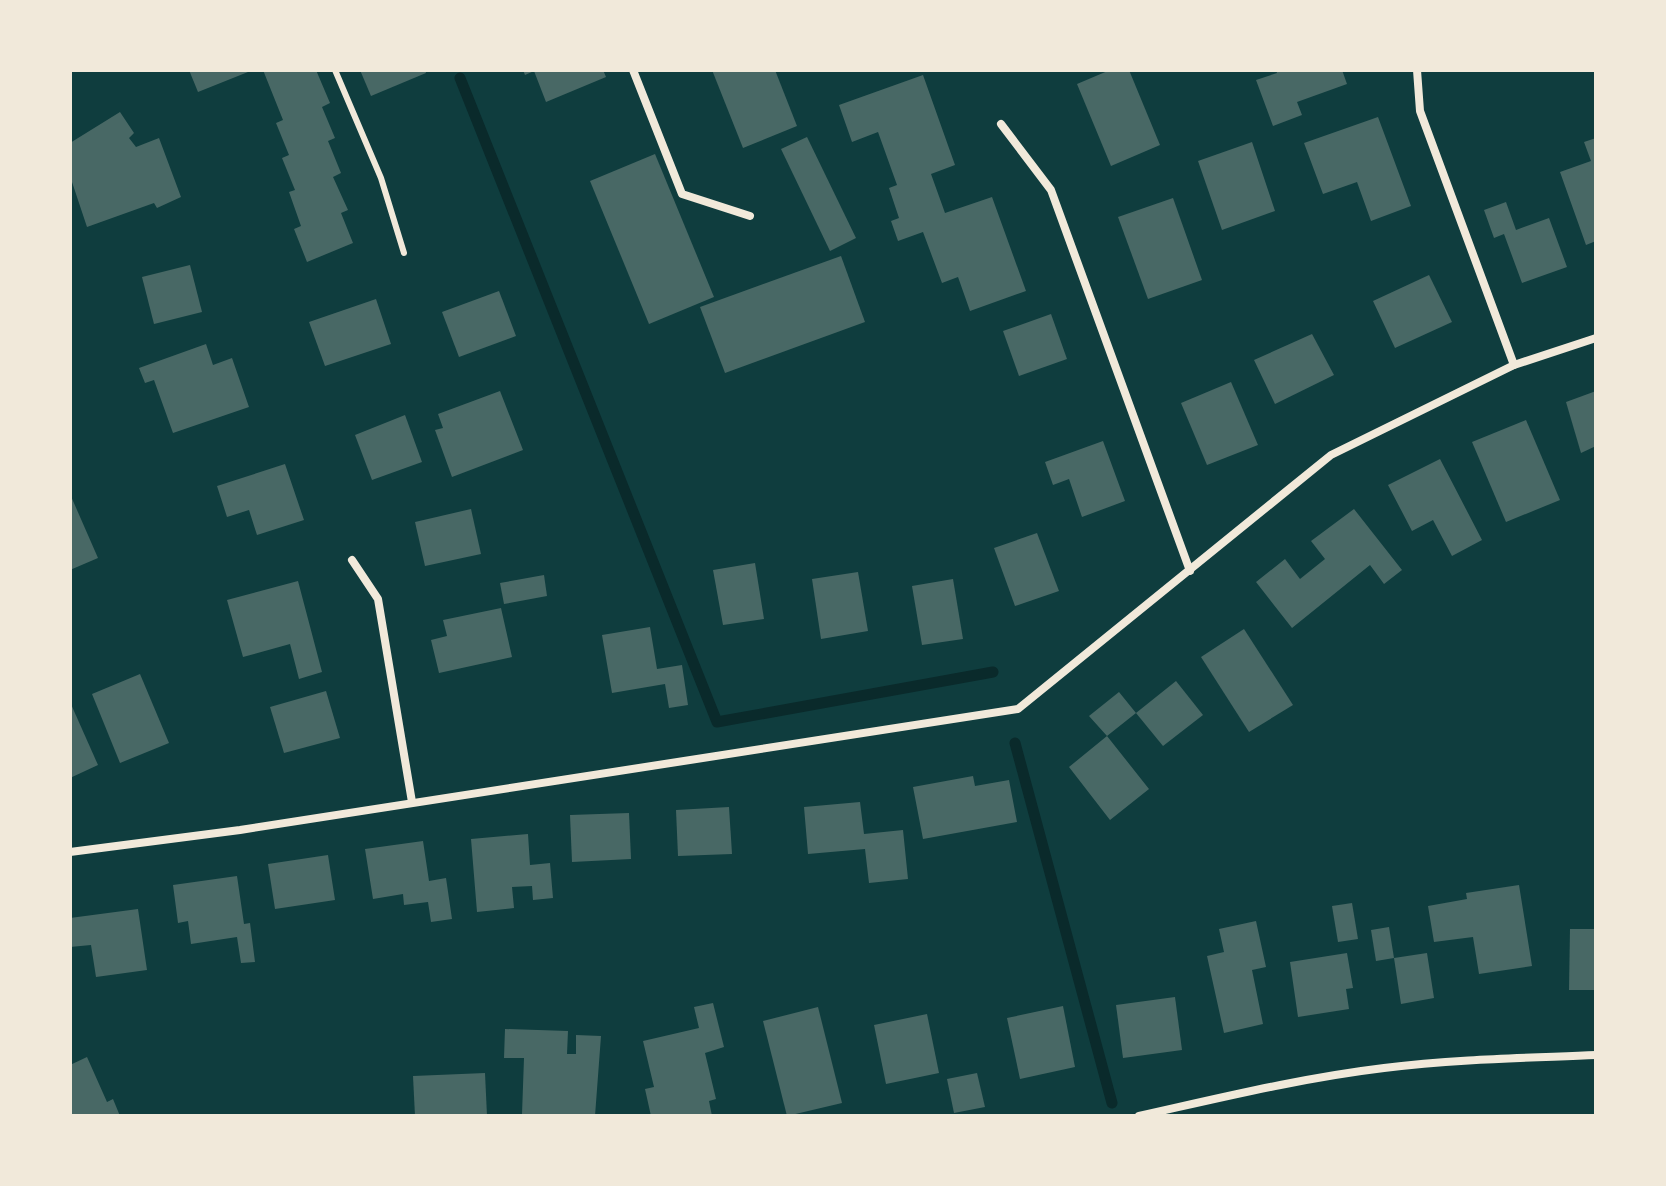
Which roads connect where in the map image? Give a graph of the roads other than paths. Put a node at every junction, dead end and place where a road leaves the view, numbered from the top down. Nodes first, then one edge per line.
1 (335, 70) edge
2 (633, 70) edge
3 (1417, 70) edge
4 (1001, 124) dead end
5 (750, 216) dead end
6 (404, 253) dead end
7 (1596, 338) edge
8 (1514, 365) junction
9 (352, 560) dead end
10 (1190, 571) junction
11 (412, 802) junction
12 (70, 852) edge
13 (1596, 1055) edge
14 (1139, 1116) edge

1 - 6 lane
2 - 5 street
3 - 8 street
4 - 10 street
7 - 8 street
8 - 10 street
9 - 11 street
10 - 11 street
11 - 12 street
13 - 14 street

